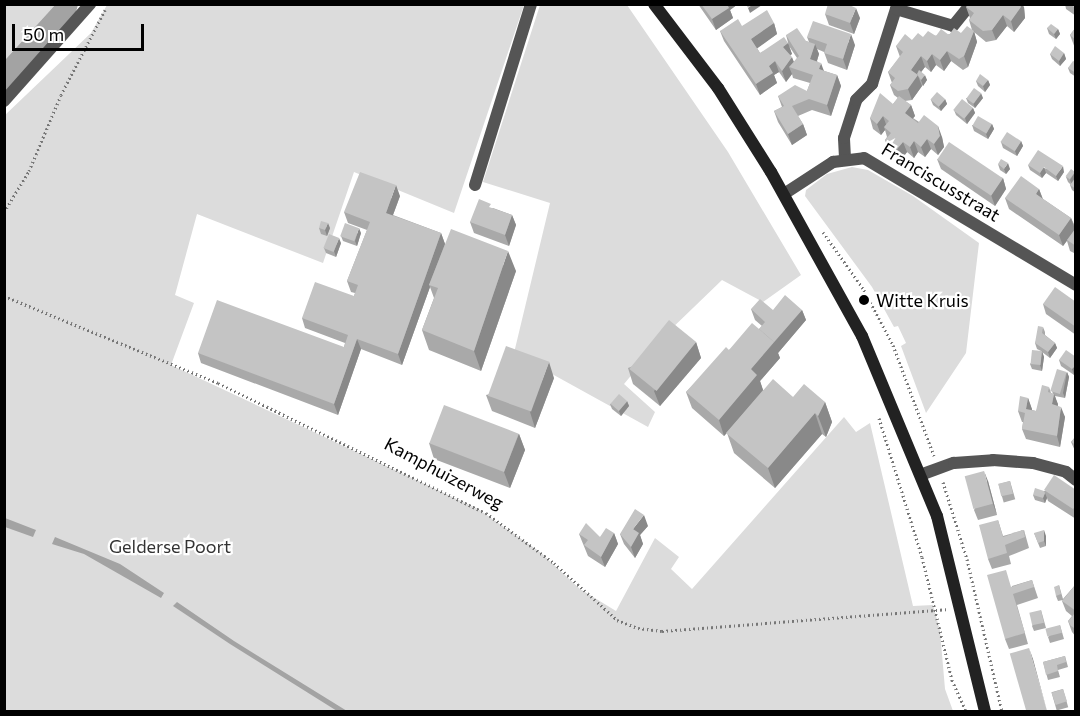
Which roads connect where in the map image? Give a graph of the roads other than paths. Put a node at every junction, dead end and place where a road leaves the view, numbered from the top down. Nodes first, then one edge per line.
1 (90, 4) edge
2 (531, 4) edge
3 (654, 4) edge
4 (972, 4) edge
5 (893, 7) edge
6 (4, 101) edge
7 (845, 158) junction
8 (475, 185) dead end
9 (784, 194) junction
10 (1076, 285) edge
11 (923, 474) junction
12 (1076, 480) edge
13 (985, 711) edge

1 - 6 street
2 - 8 street
3 - 9 main road
4 - 5 street
5 - 7 street
7 - 9 street
7 - 10 street, Franciscusstraat
9 - 11 main road
11 - 12 street
11 - 13 main road

